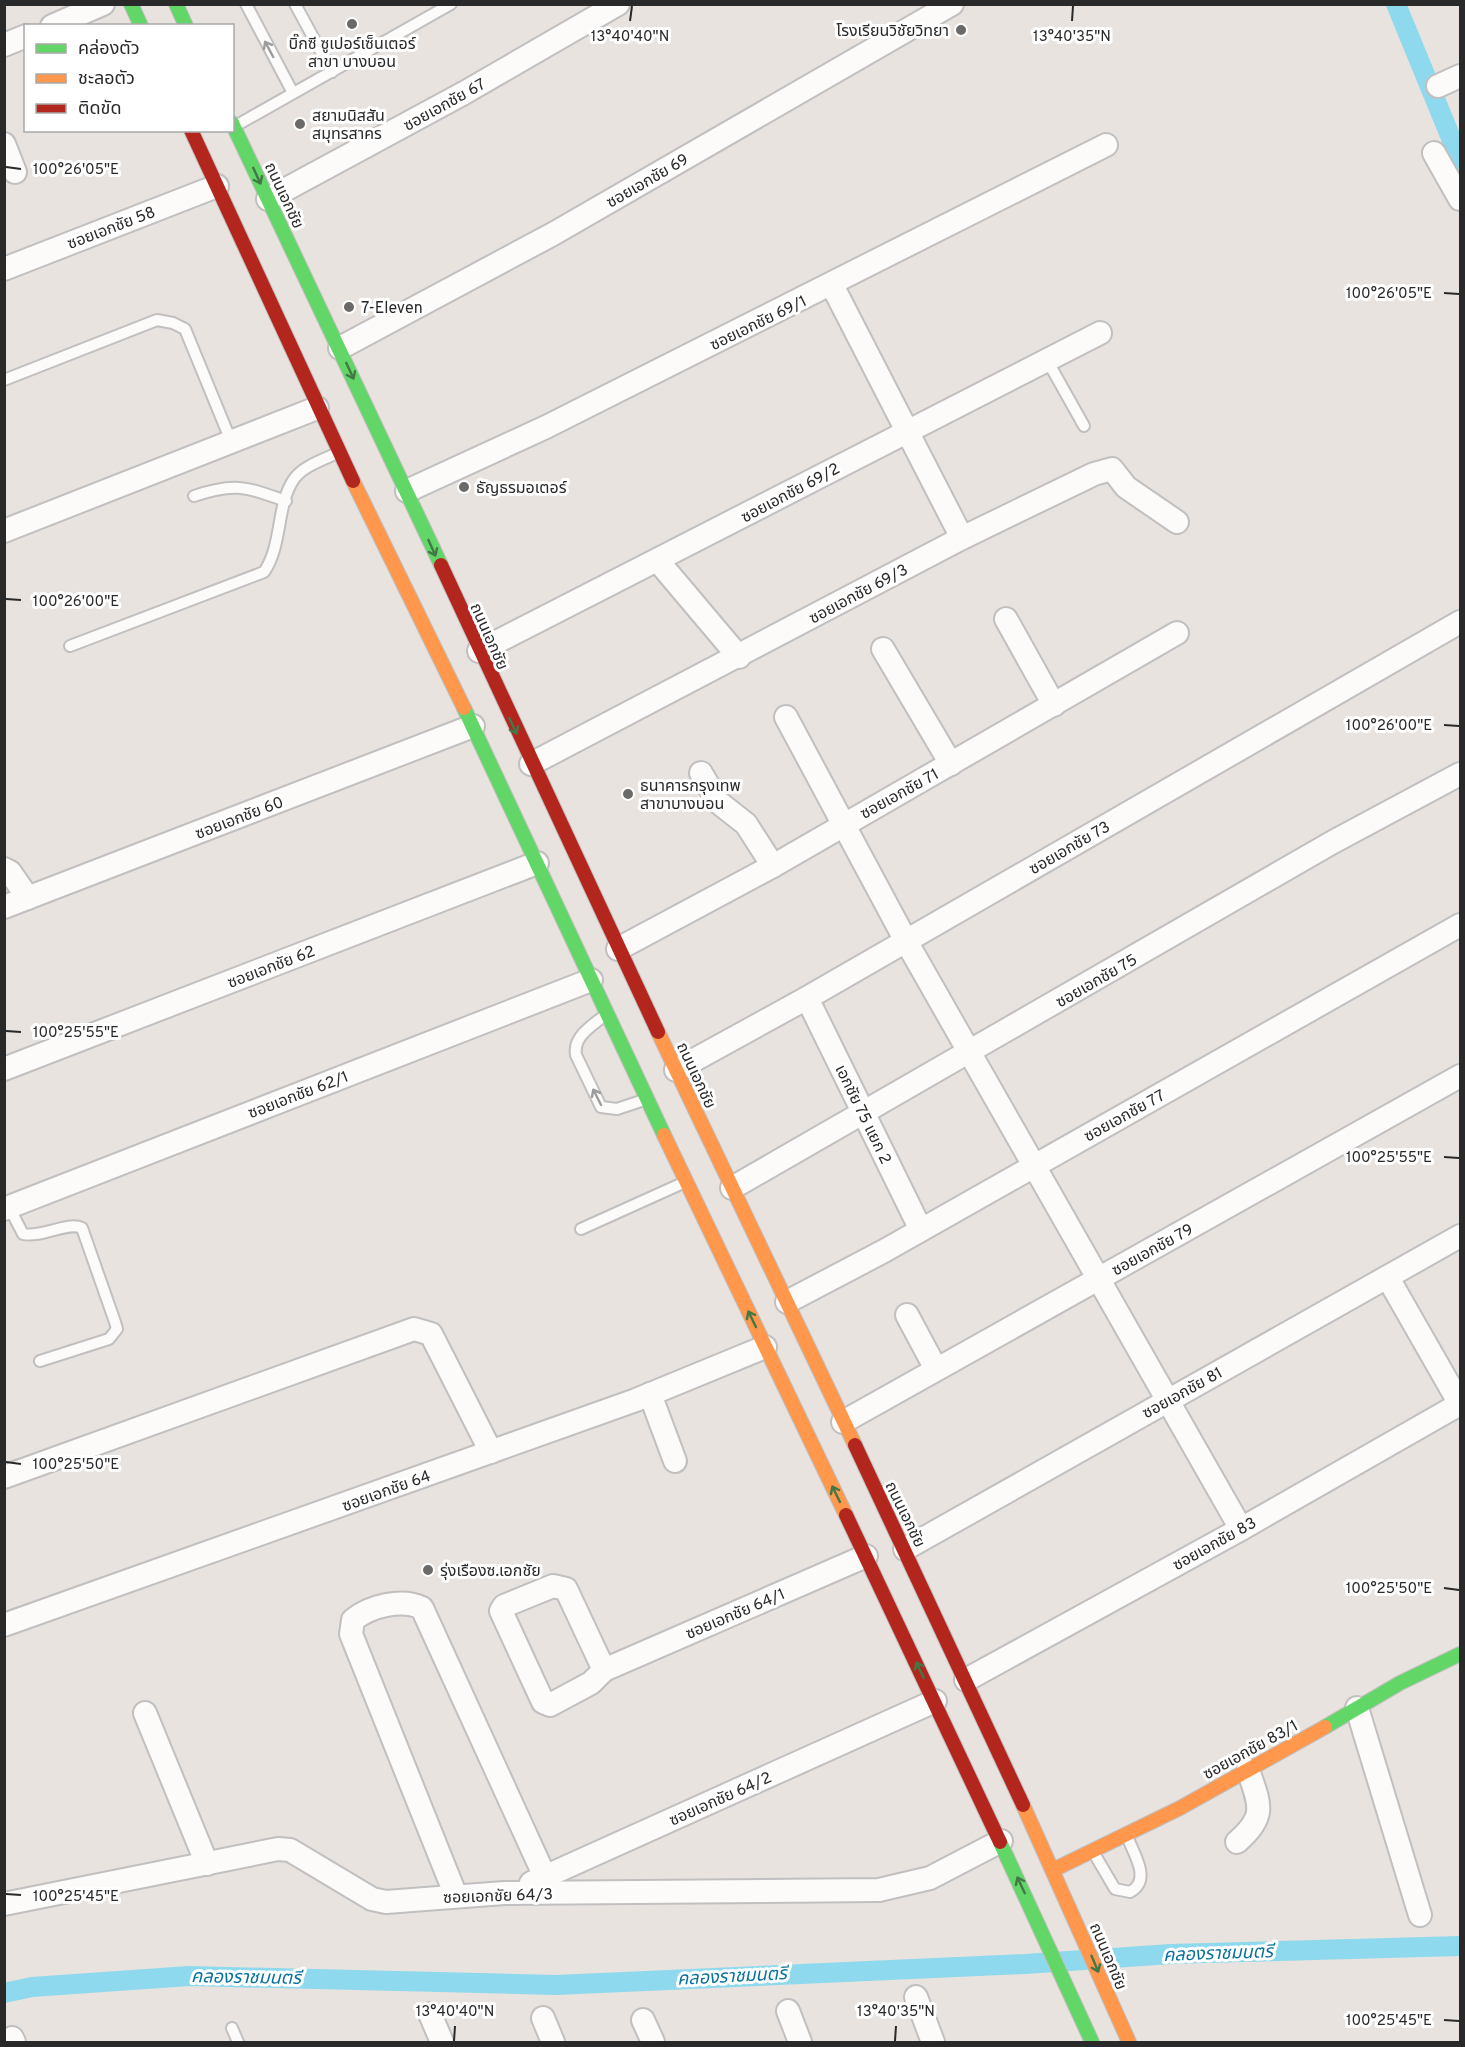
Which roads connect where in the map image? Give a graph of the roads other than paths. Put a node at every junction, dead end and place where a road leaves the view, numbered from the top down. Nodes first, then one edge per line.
1 (103, 4) edge
2 (131, 4) edge
3 (176, 4) edge
4 (246, 4) edge
5 (295, 4) edge
6 (451, 4) edge
7 (618, 4) edge
8 (952, 4) edge
9 (57, 24) edge
10 (140, 24) edge
11 (185, 24) edge
12 (24, 37) edge
13 (4, 45) edge
14 (332, 72) junction
15 (1461, 76) edge
16 (1438, 86) dead end
17 (293, 93) junction
18 (234, 124) edge
19 (234, 127) edge
20 (192, 132) edge
21 (4, 144) edge
22 (1106, 145) dead end
23 (1434, 153) dead end
24 (15, 172) dead end
25 (217, 186) junction
26 (268, 199) junction
27 (1461, 199) edge
28 (4, 269) edge
29 (832, 285) junction
30 (1100, 333) dead end
31 (339, 348) junction
32 (1047, 360) junction
33 (4, 380) edge
34 (317, 408) junction
35 (1084, 426) dead end
36 (906, 431) junction
37 (231, 441) junction
38 (339, 452) junction
39 (407, 491) junction
40 (194, 496) dead end
41 (286, 501) junction
42 (1177, 522) dead end
43 (4, 531) edge
44 (962, 538) junction
45 (658, 561) junction
46 (1005, 620) dead end
47 (1461, 622) edge
48 (1177, 633) dead end
49 (70, 646) dead end
50 (883, 649) dead end
51 (479, 651) junction
52 (739, 657) junction
53 (1054, 705) junction
54 (786, 717) dead end
55 (473, 726) junction
56 (531, 764) junction
57 (951, 764) junction
58 (701, 773) dead end
59 (1461, 774) edge
60 (845, 824) junction
61 (537, 863) junction
62 (772, 866) junction
63 (4, 869) edge
64 (28, 898) junction
65 (4, 907) edge
66 (1461, 926) edge
67 (906, 941) junction
68 (618, 949) junction
69 (591, 980) junction
70 (807, 998) junction
71 (607, 1014) junction
72 (969, 1053) junction
73 (4, 1069) edge
74 (676, 1070) junction
75 (1461, 1076) edge
76 (647, 1099) junction
77 (863, 1111) junction
78 (1036, 1165) junction
79 (686, 1181) junction
80 (732, 1188) junction
81 (7, 1208) edge
82 (581, 1229) dead end
83 (921, 1230) junction
84 (1461, 1236) edge
85 (755, 1258) junction
86 (729, 1271) junction
87 (1388, 1278) junction
88 (1099, 1279) junction
89 (787, 1302) junction
90 (907, 1315) dead end
91 (765, 1347) junction
92 (40, 1361) dead end
93 (936, 1369) junction
94 (650, 1394) junction
95 (1167, 1400) junction
96 (1460, 1404) edge
97 (843, 1422) junction
98 (490, 1452) junction
99 (675, 1461) dead end
100 (4, 1477) edge
101 (1241, 1529) junction
102 (905, 1549) junction
103 (866, 1556) junction
104 (4, 1625) edge
105 (1461, 1654) edge
106 (604, 1670) junction
107 (966, 1680) junction
108 (935, 1701) junction
109 (1357, 1708) junction
110 (145, 1713) dead end
111 (1248, 1770) junction
112 (1126, 1833) junction
113 (1001, 1841) junction
114 (1237, 1842) dead end
115 (1093, 1852) junction
116 (207, 1864) junction
117 (1053, 1870) junction
118 (545, 1877) junction
119 (504, 1893) junction
120 (456, 1896) junction
121 (4, 1904) edge
122 (1420, 1915) dead end
123 (916, 1997) dead end
124 (788, 2011) dead end
125 (430, 2014) dead end
126 (543, 2018) dead end
127 (643, 2020) dead end
128 (232, 2028) dead end
129 (238, 2043) edge
130 (442, 2043) edge
131 (553, 2043) edge
132 (653, 2043) edge
133 (800, 2043) edge
134 (933, 2043) edge
135 (1092, 2043) edge
136 (1129, 2043) edge

1 - 9 street
2 - 10 main road
3 - 11 main road
17 -> 4 lane
5 - 14 lane
6 - 14 lane
7 - 26 street, ซอยเอกชัย 67
8 - 31 street, ซอยเอกชัย 69
12 - 13 street
14 - 17 lane
15 - 16 street
17 - 18 lane
19 -> 26 main road, ถนนเอกชัย
20 - 25 main road
21 - 24 street
22 - 29 street, ซอยเอกชัย 69/1
23 - 27 street
25 - 28 street, ซอยเอกชัย 58
25 - 34 main road
26 - 31 main road, ถนนเอกชัย
29 - 36 street
29 - 39 street, ซอยเอกชัย 69/1
30 - 32 street, ซอยเอกชัย 69/2
31 -> 39 main road, ถนนเอกชัย
32 - 35 lane
32 - 36 street, ซอยเอกชัย 69/2
33 - 37 lane
34 - 37 street
34 - 38 main road
36 - 44 street
36 - 45 street, ซอยเอกชัย 69/2
37 - 43 street
38 - 41 lane
38 - 55 main road
39 -> 51 main road, ถนนเอกชัย
40 - 41 lane
41 - 49 lane
42 - 44 street, ซอยเอกชัย 69/3
44 - 52 street, ซอยเอกชัย 69/3
45 - 51 street, ซอยเอกชัย 69/2
45 - 52 street
46 - 53 street
47 - 67 street, ซอยเอกชัย 73
48 - 53 street, ซอยเอกชัย 71
50 - 57 street
51 -> 56 main road, ถนนเอกชัย
52 - 56 street, ซอยเอกชัย 69/3
53 - 57 street, ซอยเอกชัย 71
54 - 60 street
55 - 61 main road
55 - 64 street, ซอยเอกชัย 60
56 - 68 main road, ถนนเอกชัย
57 - 60 street, ซอยเอกชัย 71
58 - 62 street
59 - 72 street, ซอยเอกชัย 75
60 - 62 street, ซอยเอกชัย 71
60 - 67 street
61 - 69 main road
61 - 73 street, ซอยเอกชัย 62
62 - 68 street, ซอยเอกชัย 71
63 - 64 street
64 - 65 street, ซอยเอกชัย 60
66 - 78 street, ซอยเอกชัย 77
67 - 70 street, ซอยเอกชัย 73
67 - 72 street
68 - 74 main road, ถนนเอกชัย
69 - 71 main road
69 - 81 street, ซอยเอกชัย 62/1
70 - 74 street, ซอยเอกชัย 73
70 - 77 street, เอกชัย 75 แยก 2
71 - 76 main road
76 -> 71 lane
72 - 77 street, ซอยเอกชัย 75
72 - 78 street
74 - 80 main road, ถนนเอกชัย
75 - 88 street, ซอยเอกชัย 79
76 - 79 main road
77 - 80 street, ซอยเอกชัย 75
77 - 83 street, เอกชัย 75 แยก 2
78 - 83 street, ซอยเอกชัย 77
78 - 88 street
79 - 82 lane
79 - 86 main road
80 - 85 main road, ถนนเอกชัย
81 - 92 lane
83 - 89 street, ซอยเอกชัย 77
84 - 87 street, ซอยเอกชัย 81
85 - 86 main road
85 - 89 main road, ถนนเอกชัย
91 -> 86 main road
87 - 95 street, ซอยเอกชัย 81
87 - 96 street
88 - 93 street, ซอยเอกชัย 79
88 - 95 street
89 - 97 main road, ถนนเอกชัย
90 - 93 street
91 - 94 street, ซอยเอกชัย 64
103 -> 91 main road
93 - 97 street, ซอยเอกชัย 79
94 - 98 street, ซอยเอกชัย 64
94 - 99 street
95 - 101 street
95 - 102 street, ซอยเอกชัย 81
96 - 101 street, ซอยเอกชัย 83
97 - 102 main road, ถนนเอกชัย
98 - 100 street
98 - 104 street, ซอยเอกชัย 64
101 - 107 street, ซอยเอกชัย 83
102 - 107 main road, ถนนเอกชัย
103 - 106 street, ซอยเอกชัย 64/1
108 -> 103 main road
105 - 109 main road, ซอยเอกชัย 83/1
106 - 106 street, ซอยเอกชัย 64/1
107 - 117 main road, ถนนเอกชัย
108 - 113 main road
108 - 118 street, ซอยเอกชัย 64/2
109 - 111 main road, ซอยเอกชัย 83/1
109 - 122 street
110 - 116 street
111 - 112 main road, ซอยเอกชัย 83/1
111 - 114 street
112 - 115 main road, ซอยเอกชัย 83/1
112 - 115 lane
113 - 119 street, ซอยเอกชัย 64/3
135 -> 113 main road
115 - 117 main road, ซอยเอกชัย 83/1
116 - 120 street, ซอยเอกชัย 64/3
116 - 121 street, ซอยเอกชัย 64/3
117 -> 136 main road, ถนนเอกชัย
118 - 119 street, ซอยเอกชัย 64/2
118 - 120 street
119 - 120 street, ซอยเอกชัย 64/3
123 - 134 street
124 - 133 street
125 - 130 street
126 - 131 street
127 - 132 street
128 - 129 lane

